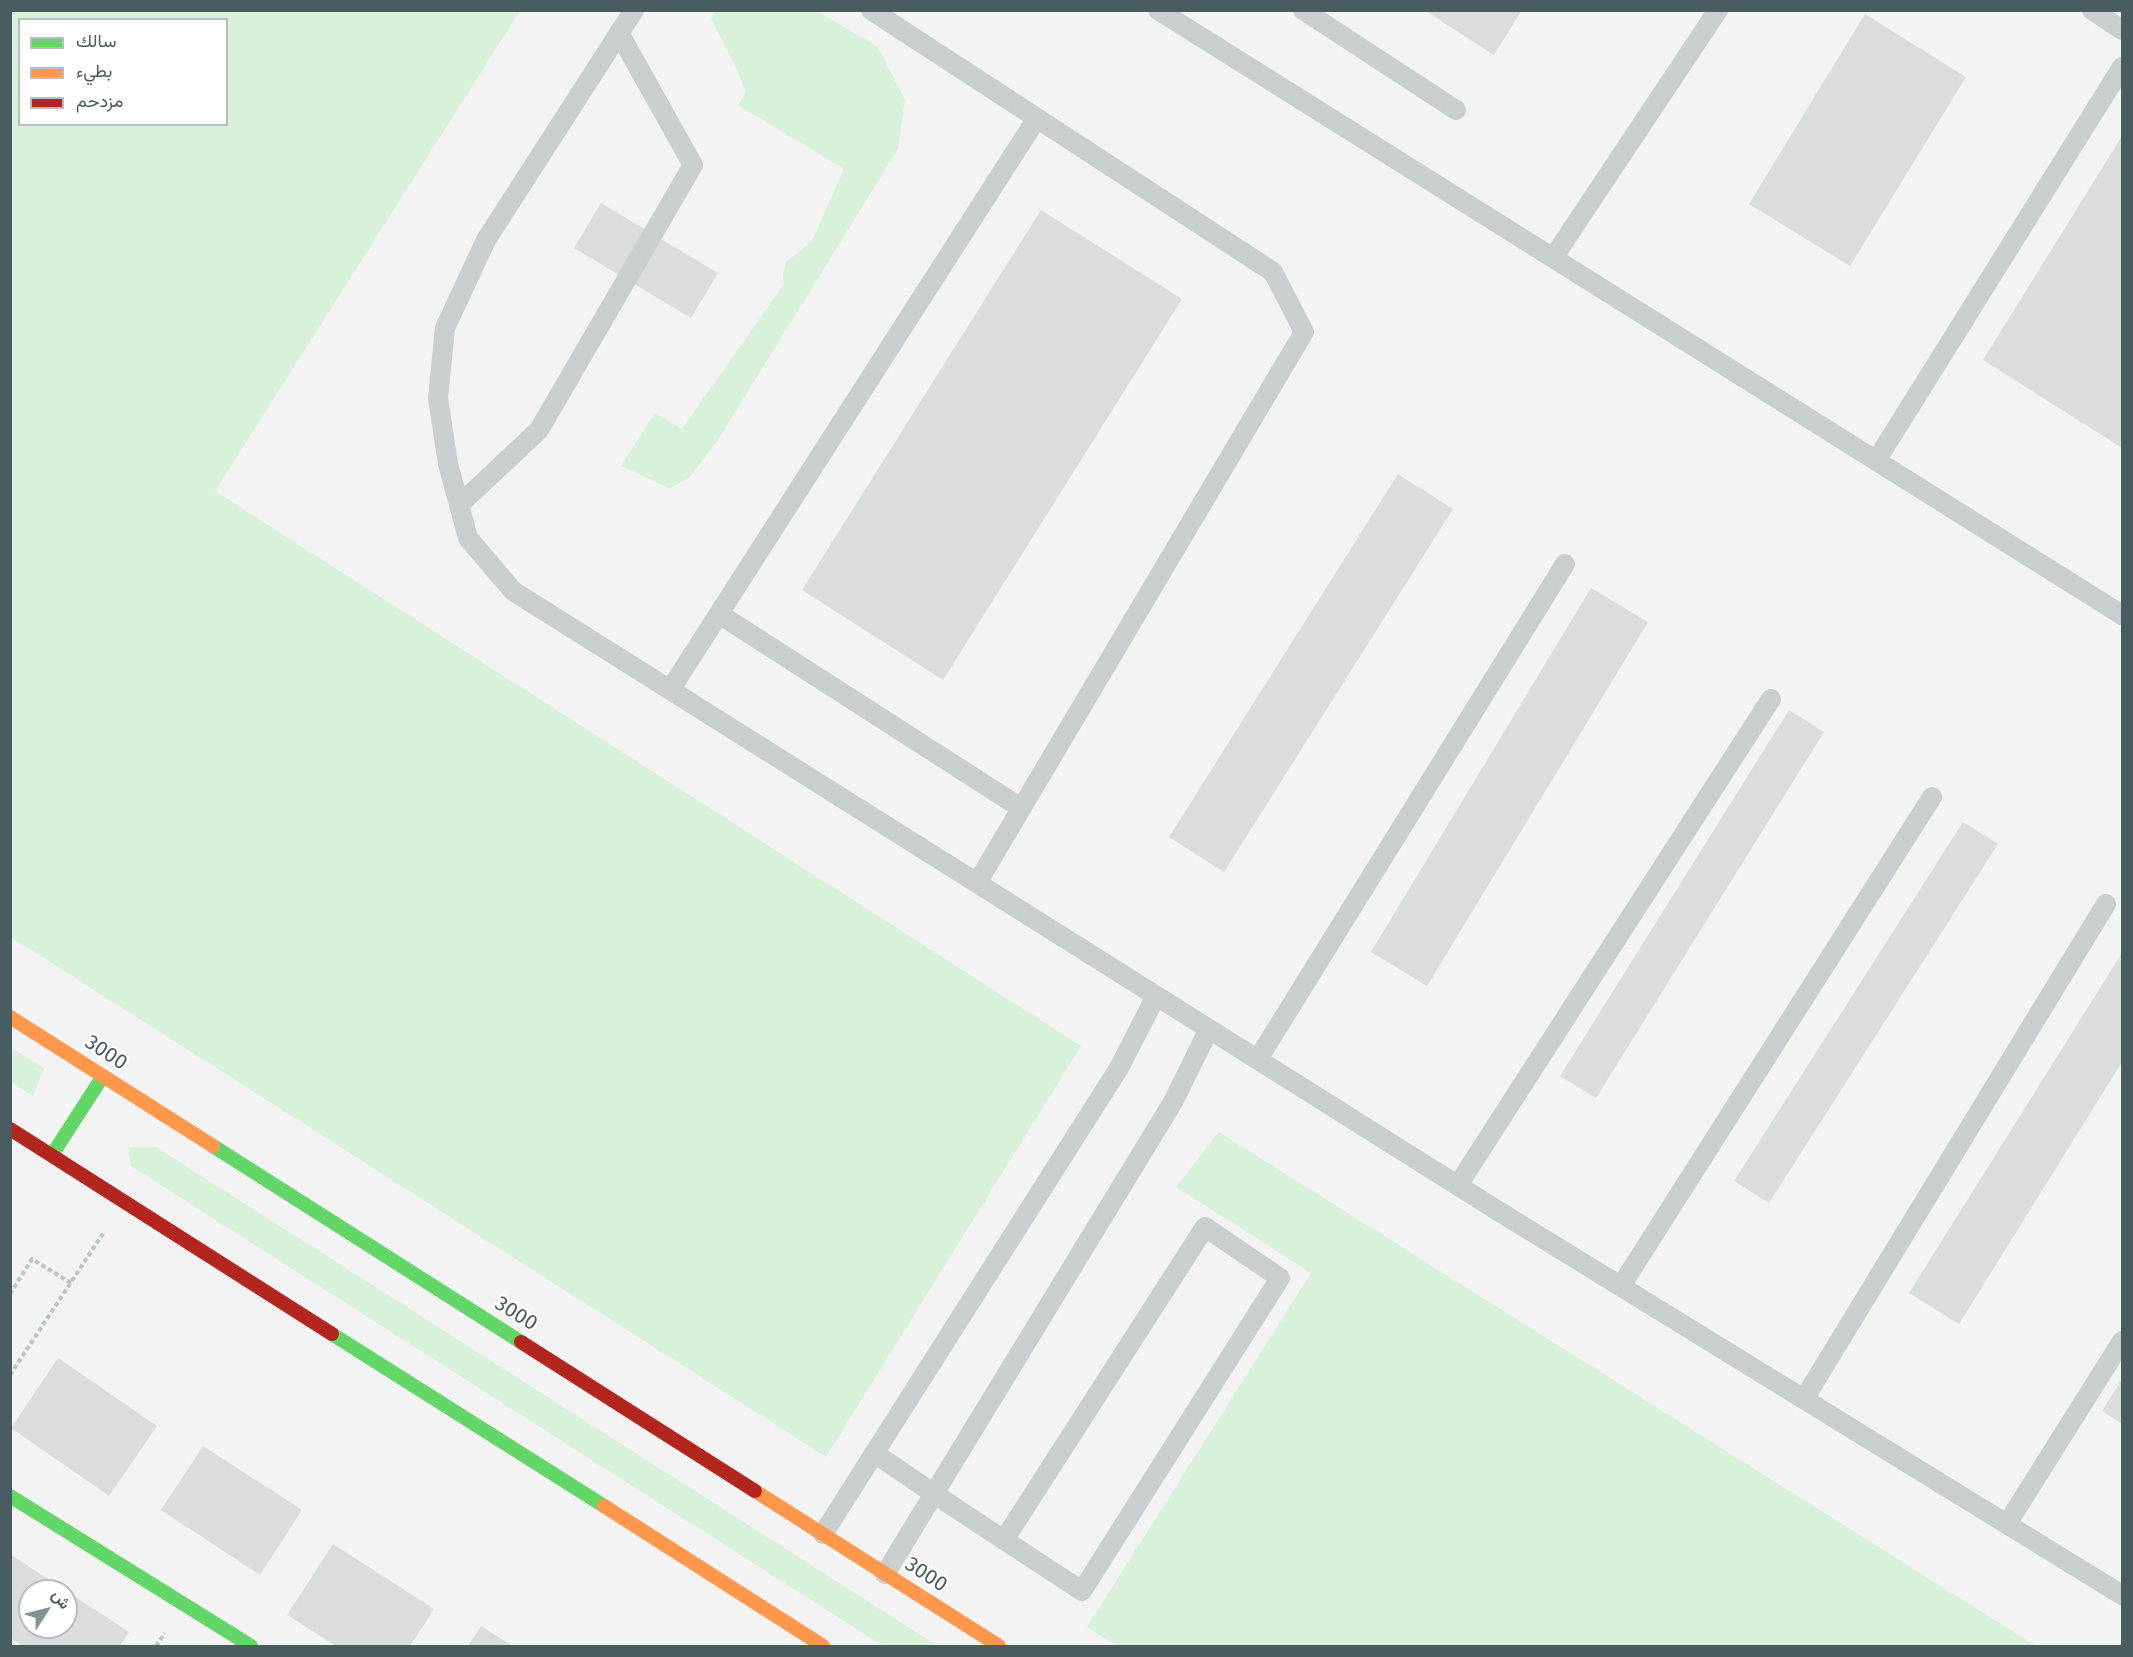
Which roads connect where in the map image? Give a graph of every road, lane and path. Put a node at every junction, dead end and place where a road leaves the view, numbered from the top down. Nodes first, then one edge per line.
1 (634, 10) edge
2 (871, 10) edge
3 (1158, 10) edge
4 (1303, 10) edge
5 (1718, 10) edge
6 (2092, 10) edge
7 (2122, 30) edge
8 (620, 33) junction
9 (2122, 67) edge
10 (1456, 110) dead end
11 (1037, 118) junction
12 (1553, 258) junction
13 (1876, 461) junction
14 (459, 505) junction
15 (1565, 564) dead end
16 (719, 614) junction
17 (2122, 615) edge
18 (670, 690) junction
19 (1771, 699) dead end
20 (1932, 797) dead end
21 (1021, 808) junction
22 (977, 882) junction
23 (2106, 904) dead end
24 (1156, 996) junction
25 (10, 1017) edge
26 (1209, 1029) junction
27 (1258, 1059) junction
28 (103, 1076) junction
29 (10, 1129) edge
30 (52, 1155) junction
31 (1458, 1185) junction
32 (104, 1231) dead end
33 (71, 1282) junction
34 (1621, 1286) junction
35 (10, 1294) edge
36 (2122, 1341) edge
37 (10, 1375) edge
38 (1804, 1399) junction
39 (874, 1453) junction
40 (933, 1493) junction
41 (10, 1496) edge
42 (2007, 1524) junction
43 (823, 1534) junction
44 (1004, 1540) junction
45 (885, 1574) junction
46 (2122, 1595) edge
47 (251, 1647) edge
48 (823, 1647) edge
49 (999, 1647) edge

1 - 8 lane
2 - 11 lane
3 - 12 lane
4 - 10 lane
5 - 12 lane
6 - 7 lane
8 - 14 lane
8 - 14 lane
9 - 13 lane
11 - 16 lane
11 - 21 lane
12 - 13 lane
13 - 17 lane
14 - 18 lane
15 - 27 lane
16 - 18 lane
16 - 21 lane
18 - 22 lane
19 - 31 lane
20 - 34 lane
21 - 22 lane
22 - 24 lane
23 - 38 lane
24 - 26 lane
24 - 39 lane
25 - 28 street, 3000
26 - 27 lane
26 - 40 lane
27 - 31 lane
28 - 30 street, 3000
28 - 43 street, 3000
29 - 30 street
30 - 48 street
31 - 34 lane
32 - 33 path
33 - 35 path
33 - 37 path
34 - 38 lane
36 - 42 lane
38 - 42 lane
39 - 40 lane
39 - 43 lane
40 - 44 lane
40 - 45 lane
41 - 47 street
42 - 46 lane
43 - 45 street, 3000
44 - 44 lane
45 - 49 street, 3000

